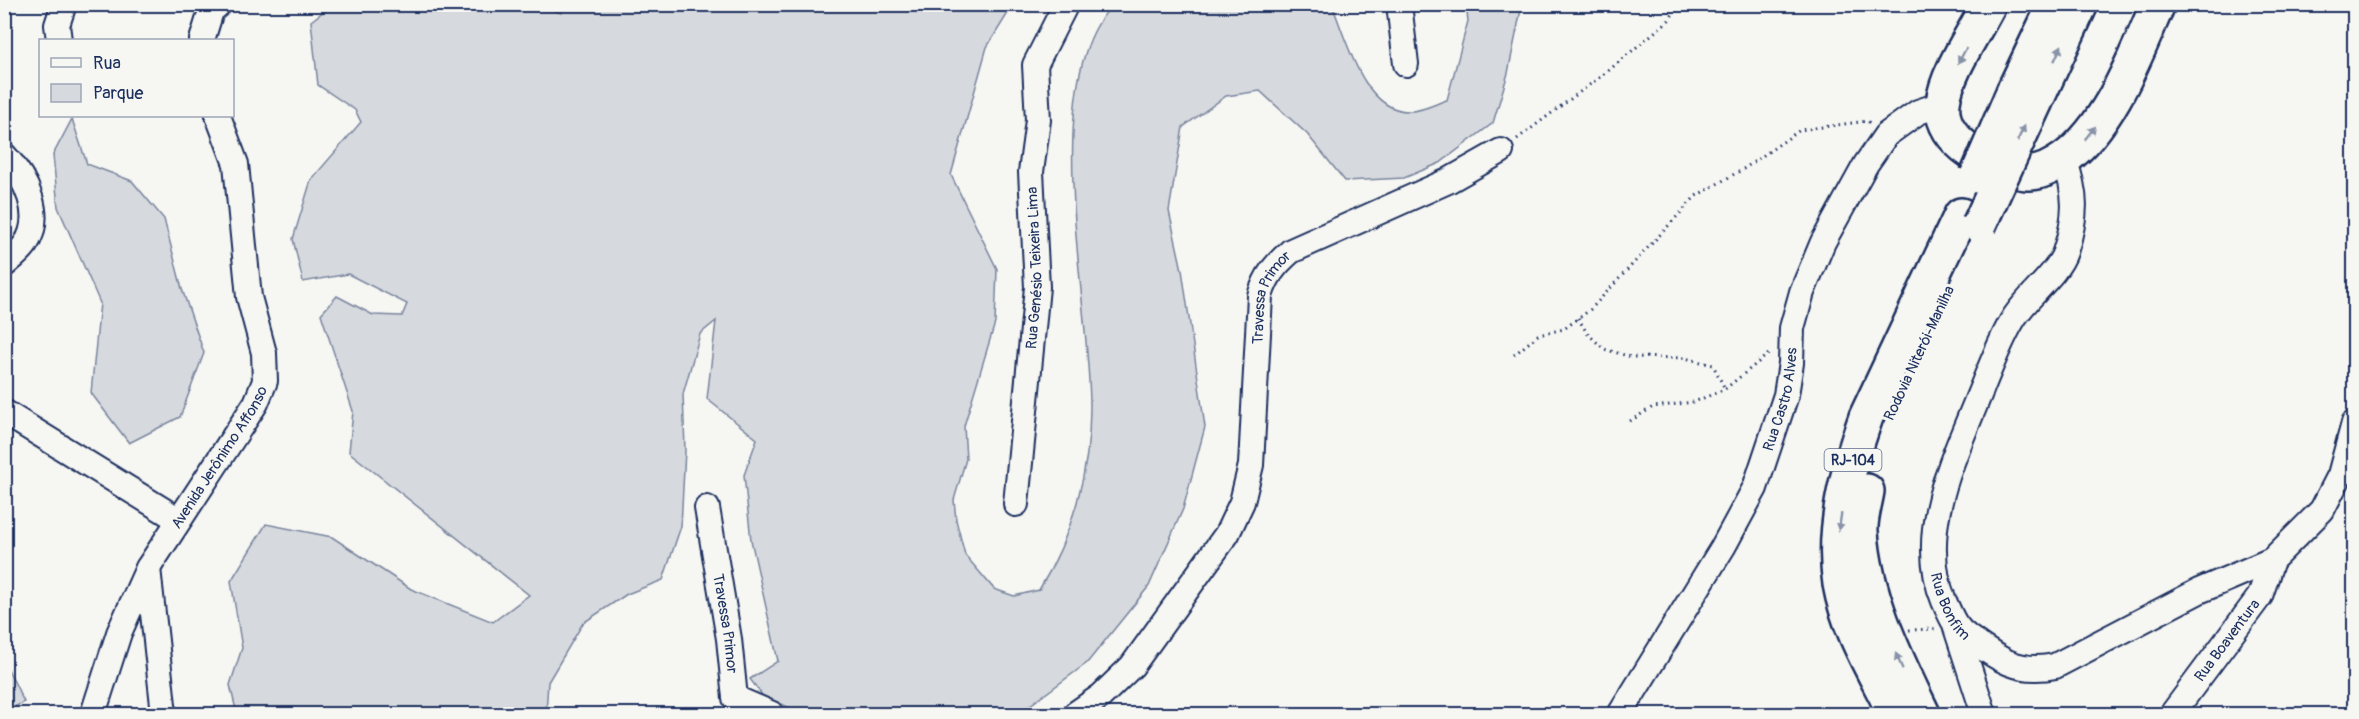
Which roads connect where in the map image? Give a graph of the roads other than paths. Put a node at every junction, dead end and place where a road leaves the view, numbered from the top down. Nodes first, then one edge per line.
1 (64, 4) edge
2 (219, 4) edge
3 (1066, 4) edge
4 (1399, 4) edge
5 (1989, 4) edge
6 (2055, 4) edge
7 (2080, 4) edge
8 (2158, 4) edge
9 (59, 39) edge
10 (202, 39) edge
11 (1406, 64) dead end
12 (2025, 95) junction
13 (1942, 104) junction
14 (218, 117) edge
15 (1501, 151) road end
16 (4, 155) edge
17 (2064, 159) junction
18 (1970, 220) junction
19 (4, 265) edge
20 (4, 411) edge
21 (2355, 423) edge
22 (2347, 482) edge
23 (1016, 504) dead end
24 (707, 508) dead end
25 (179, 520) junction
26 (2272, 560) junction
27 (148, 568) junction
28 (1956, 628) junction
29 (735, 706) edge
30 (93, 714) edge
31 (164, 714) edge
32 (772, 714) edge
33 (1075, 714) edge
34 (1620, 714) edge
35 (1896, 714) edge
36 (1923, 714) edge
37 (1984, 714) edge
38 (2172, 714) edge

1 - 9 street
2 - 10 street
3 - 23 street, Rua Genésio Teixeira Lima
4 - 11 street
5 -> 13 highway
6 - 12 highway, Rodovia Niterói-Manilha / RJ-104
12 -> 7 highway, Rodovia Niterói-Manilha / RJ-104
17 -> 8 highway
12 - 18 highway, Rodovia Niterói-Manilha / RJ-104, bridge
13 - 17 highway
13 - 34 street, Rua Castro Alves
14 - 25 street, Avenida Jerônimo Affonso
15 - 33 street, Travessa Primor
16 - 19 street
17 - 28 street, Rua Bonfim
18 -> 35 highway, Rodovia Niterói-Manilha / RJ-104
36 -> 18 highway, Rodovia Niterói-Manilha / RJ-104
20 - 25 street
21 - 22 street, Rua Bonfim
22 - 26 street, Rua Bonfim
24 - 29 street, Travessa Primor
25 - 27 street, Avenida Jerônimo Affonso
26 - 28 street, Rua Bonfim
26 - 38 street, Rua Boaventura
27 - 30 street, Avenida Jerônimo Affonso
27 - 31 street
28 - 37 street
29 - 32 street, Travessa Primor

